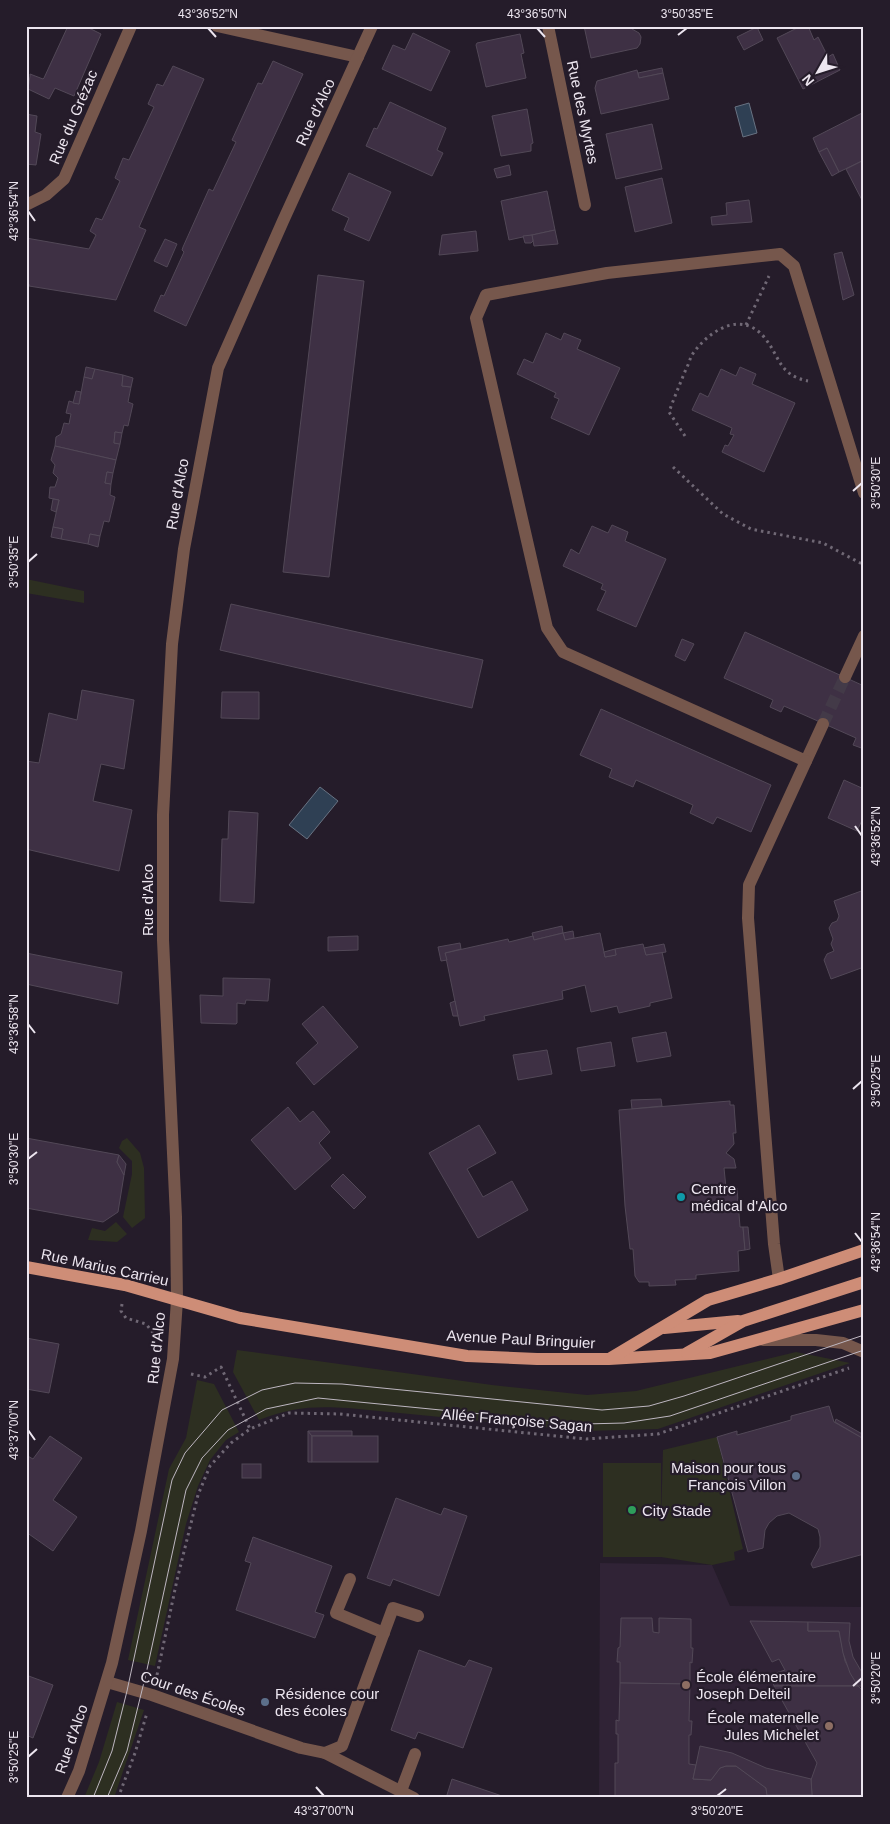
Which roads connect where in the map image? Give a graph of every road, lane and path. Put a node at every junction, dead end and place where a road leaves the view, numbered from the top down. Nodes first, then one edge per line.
1 (131, 26) edge
2 (217, 26) edge
3 (372, 26) edge
4 (548, 26) edge
5 (358, 57) junction
6 (26, 205) edge
7 (585, 205) dead end
8 (780, 254) junction
9 (746, 325) junction
10 (831, 386) junction
11 (685, 436) dead end
12 (673, 467) dead end
13 (864, 493) edge
14 (864, 565) edge
15 (864, 636) edge
16 (845, 677) tunnel mouth
17 (823, 724) tunnel mouth
18 (806, 760) junction
19 (864, 1250) edge
20 (26, 1267) edge
21 (779, 1279) junction
22 (864, 1282) edge
23 (176, 1300) junction
24 (864, 1310) edge
25 (743, 1321) junction
26 (660, 1329) junction
27 (756, 1340) junction
28 (864, 1352) edge
29 (683, 1355) junction
30 (609, 1359) junction
31 (852, 1367) dead end
32 (350, 1579) dead end
33 (418, 1616) dead end
34 (384, 1634) junction
35 (107, 1682) junction
36 (152, 1695) junction
37 (325, 1753) junction
38 (415, 1754) dead end
39 (401, 1791) junction
40 (67, 1798) edge
41 (118, 1798) edge
42 (414, 1798) edge

1 - 6 street, Rue du Grézac
2 - 5 street
3 - 5 street, Rue d'Alco
4 - 7 street, Rue des Myrtes
5 - 23 street, Rue d'Alco
8 - 9 path
8 - 10 street
8 - 18 street
9 - 10 path
9 - 11 path
10 - 13 street
12 - 14 path
15 - 16 street
17 - 18 street
18 - 21 street
19 - 21 main road
20 - 23 main road, Rue Marius Carrieu
21 - 26 main road
22 - 25 main road
23 - 30 main road, Avenue Paul Bringuier
23 - 35 street, Rue d'Alco
24 - 27 main road, Avenue Paul Bringuier
25 - 26 main road
25 - 29 main road
26 - 30 main road
27 - 28 street
27 - 29 main road, Avenue Paul Bringuier
29 - 30 main road, Avenue Paul Bringuier
31 - 36 path, Allée Françoise Sagan
32 - 34 street
33 - 34 street
34 - 37 street
35 - 36 street, Cour des Écoles
35 - 40 street, Rue d'Alco
36 - 37 street, Cour des Écoles
36 - 41 path, Allée Françoise Sagan
37 - 39 street, Cour des Écoles
38 - 39 street
39 - 42 street, Cour des Écoles

